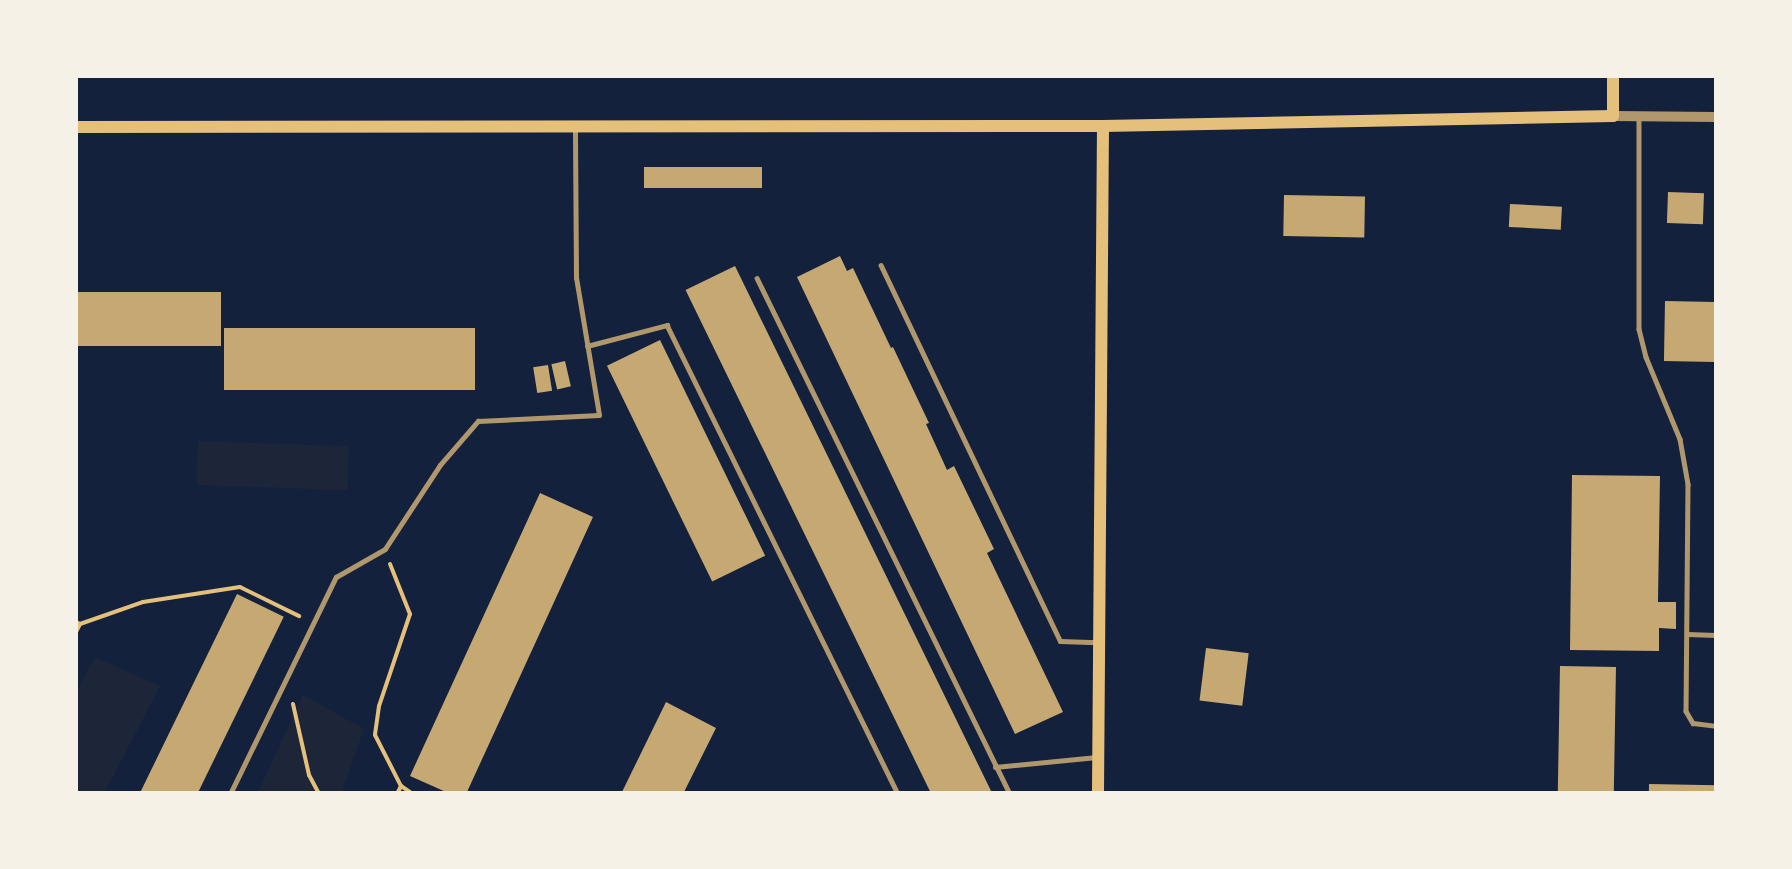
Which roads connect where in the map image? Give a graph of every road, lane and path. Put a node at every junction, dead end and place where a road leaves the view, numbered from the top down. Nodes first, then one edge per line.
1 (1613, 76) edge
2 (1613, 116) junction
3 (1639, 117) junction
4 (1716, 117) edge
5 (575, 125) junction
6 (1103, 126) junction
7 (76, 127) edge
8 (881, 265) dead end
9 (757, 278) dead end
10 (587, 346) junction
11 (385, 549) junction
12 (78, 623) edge
13 (313, 623) junction
14 (76, 632) edge
15 (1687, 634) junction
16 (1716, 635) edge
17 (1100, 642) junction
18 (288, 675) junction
19 (1716, 726) edge
20 (1099, 757) junction
21 (995, 767) junction
22 (401, 786) junction
23 (231, 792) edge
24 (318, 792) edge
25 (398, 792) edge
26 (410, 792) edge
27 (897, 792) edge
28 (1009, 792) edge
29 (1098, 792) edge

1 - 2 main road
2 - 3 street
2 - 6 main road
3 - 4 street
3 - 15 lane
5 - 6 main road
5 - 7 main road
5 - 10 lane
6 - 17 main road
8 - 17 lane
9 - 21 lane
10 - 11 lane
10 - 27 lane
11 - 13 lane
11 - 22 path
12 - 13 path
12 - 14 path
13 - 18 lane
15 - 16 lane
15 - 19 lane
17 - 20 main road
18 - 23 lane
18 - 24 path
20 - 21 lane
20 - 29 main road
21 - 28 lane
22 - 25 path
22 - 26 path

